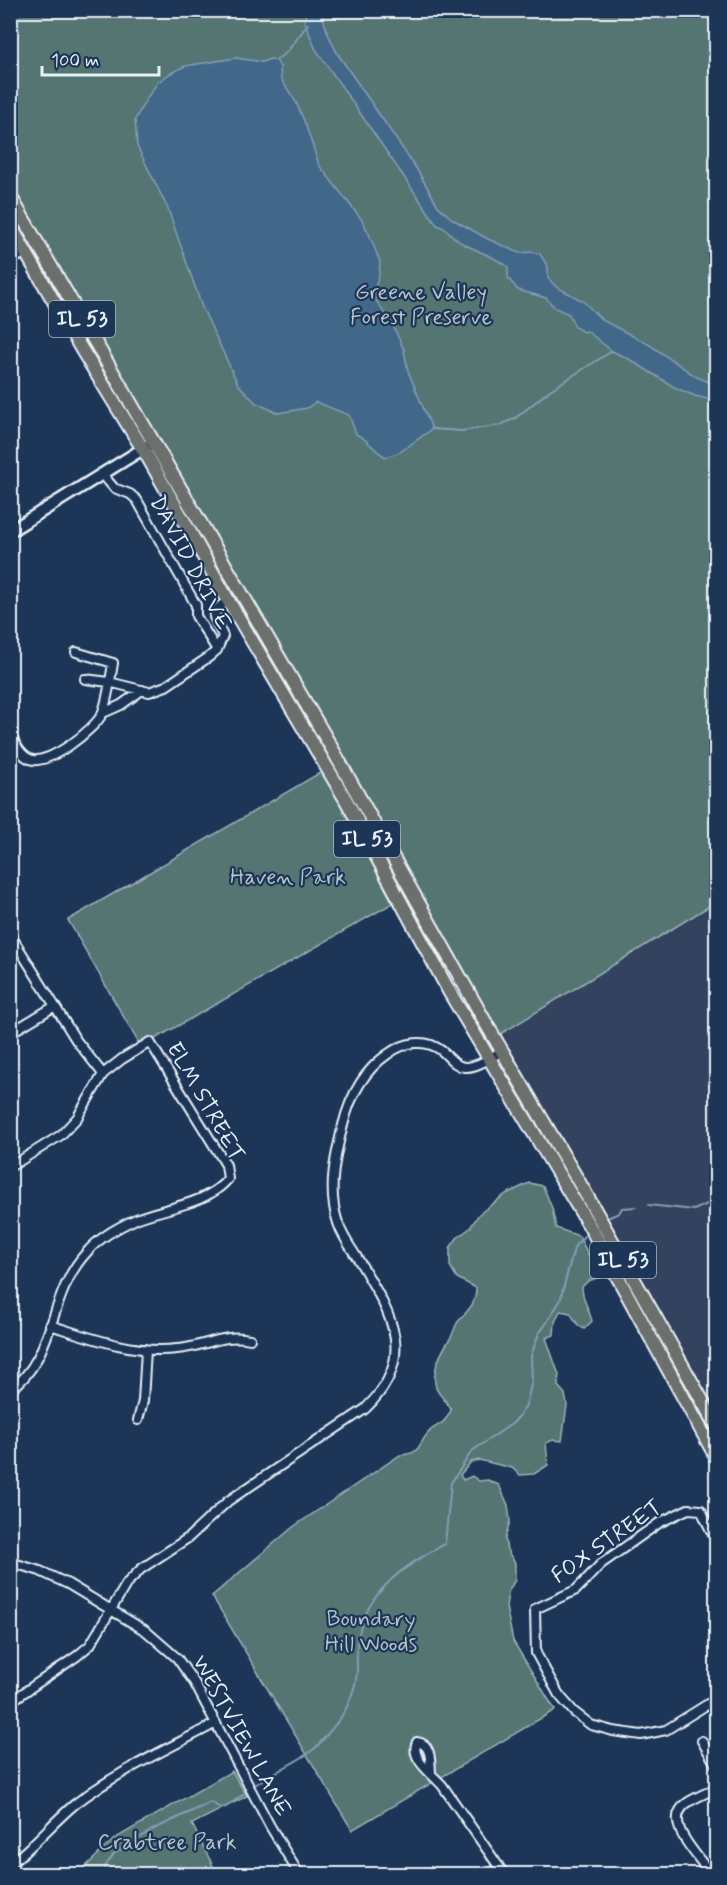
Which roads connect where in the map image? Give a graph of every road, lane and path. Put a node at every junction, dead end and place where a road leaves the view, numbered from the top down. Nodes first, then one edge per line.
1 (10, 196) edge
2 (10, 225) edge
3 (26, 251) junction
4 (10, 262) edge
5 (154, 442) junction
6 (143, 449) junction
7 (102, 474) junction
8 (10, 531) edge
9 (228, 600) junction
10 (217, 650) junction
11 (76, 652) dead end
12 (85, 679) dead end
13 (110, 682) junction
14 (142, 690) junction
15 (103, 713) junction
16 (10, 734) edge
17 (10, 934) edge
18 (55, 1006) junction
19 (10, 1033) edge
20 (502, 1051) junction
21 (489, 1058) junction
22 (103, 1074) junction
23 (10, 1167) edge
24 (50, 1325) junction
25 (250, 1338) dead end
26 (146, 1350) junction
27 (10, 1390) edge
28 (138, 1420) dead end
29 (717, 1425) edge
30 (717, 1457) edge
31 (717, 1541) edge
32 (10, 1562) edge
33 (111, 1610) junction
34 (717, 1699) edge
35 (10, 1702) edge
36 (216, 1723) junction
37 (702, 1741) dead end
38 (717, 1765) edge
39 (431, 1773) dead end
40 (717, 1788) edge
41 (10, 1863) edge
42 (299, 1875) edge
43 (504, 1875) edge
44 (710, 1875) edge

1 - 5 main road, IL 53
2 - 3 main road, IL 53
3 - 4 street
3 - 6 main road, IL 53
5 - 6 main road
5 - 20 main road, IL 53
6 - 7 main road
6 - 9 main road, IL 53
7 - 8 main road
7 - 10 street, DAVID DRIVE
9 - 10 street, DAVID DRIVE
9 - 21 main road, IL 53
10 - 14 street, DAVID DRIVE
11 - 13 street
12 - 13 street, DAVID DRIVE
13 - 14 street, DAVID DRIVE
13 - 15 street
14 - 15 street, DAVID DRIVE
15 - 16 street, DAVID DRIVE
17 - 18 street
18 - 19 street
18 - 22 street
20 - 21 street
20 - 29 main road, IL 53
21 - 30 main road, IL 53
21 - 33 street
22 - 23 street
22 - 24 street, ELM STREET
24 - 26 street
24 - 27 street
25 - 26 street
26 - 28 street
31 - 34 street, FOX STREET
32 - 33 street, WESTVIEW LANE
33 - 35 street
33 - 36 street, WESTVIEW LANE
36 - 41 street
36 - 42 street, WESTVIEW LANE
37 - 38 street
39 - 43 street
40 - 44 street

